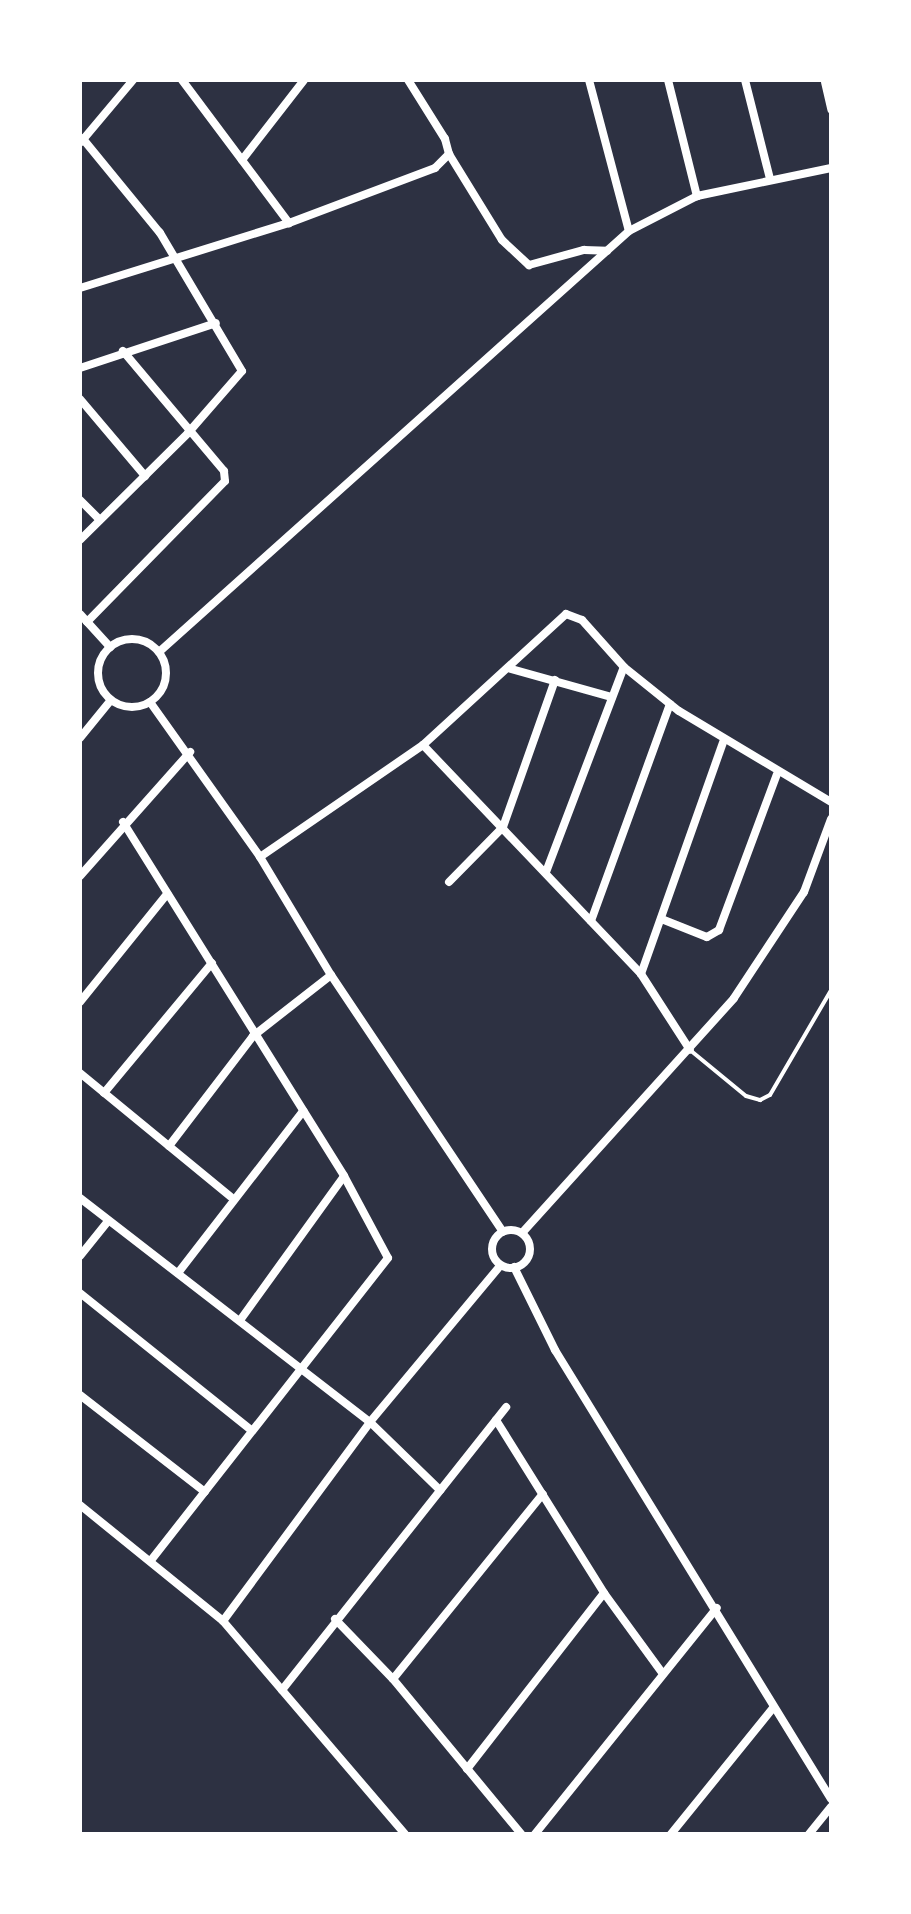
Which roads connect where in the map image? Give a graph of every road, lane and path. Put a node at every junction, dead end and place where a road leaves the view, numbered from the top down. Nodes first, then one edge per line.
1 (133, 80) edge
2 (182, 80) edge
3 (304, 80) edge
4 (408, 80) edge
5 (589, 80) edge
6 (668, 80) edge
7 (745, 80) edge
8 (827, 81) edge
9 (831, 109) edge
10 (82, 141) edge
11 (449, 154) junction
12 (242, 160) junction
13 (831, 168) edge
14 (770, 179) junction
15 (697, 196) junction
16 (289, 223) junction
17 (629, 231) junction
18 (607, 251) junction
19 (176, 258) junction
20 (80, 288) edge
21 (216, 323) junction
22 (123, 351) junction
23 (80, 368) edge
24 (80, 399) edge
25 (188, 433) junction
26 (145, 476) junction
27 (80, 500) edge
28 (100, 520) junction
29 (80, 540) edge
30 (80, 614) edge
31 (87, 622) junction
32 (110, 647) junction
33 (159, 652) junction
34 (624, 667) junction
35 (508, 668) junction
36 (555, 680) junction
37 (611, 697) junction
38 (111, 700) junction
39 (150, 702) junction
40 (670, 704) junction
41 (80, 738) edge
42 (723, 742) junction
43 (423, 745) junction
44 (190, 752) junction
45 (777, 774) junction
46 (831, 802) edge
47 (831, 819) edge
48 (123, 822) junction
49 (503, 827) junction
50 (260, 857) junction
51 (546, 872) junction
52 (80, 876) edge
53 (449, 882) dead end
54 (167, 894) junction
55 (664, 920) junction
56 (591, 921) junction
57 (212, 963) junction
58 (641, 974) junction
59 (331, 975) junction
60 (831, 990) edge
61 (80, 1002) edge
62 (253, 1036) junction
63 (690, 1050) junction
64 (80, 1073) edge
65 (104, 1093) junction
66 (303, 1111) junction
67 (169, 1146) junction
68 (344, 1176) junction
69 (231, 1197) junction
70 (80, 1198) edge
71 (108, 1221) junction
72 (503, 1232) junction
73 (522, 1233) junction
74 (80, 1256) edge
75 (501, 1265) junction
76 (514, 1267) junction
77 (178, 1273) junction
78 (80, 1293) edge
79 (241, 1319) junction
80 (302, 1370) junction
81 (80, 1395) edge
82 (506, 1407) dead end
83 (496, 1420) junction
84 (370, 1422) junction
85 (251, 1430) junction
86 (440, 1490) junction
87 (205, 1492) junction
88 (543, 1494) junction
89 (80, 1505) edge
90 (150, 1561) junction
91 (604, 1593) junction
92 (717, 1608) junction
93 (335, 1619) junction
94 (223, 1621) junction
95 (663, 1674) junction
96 (393, 1679) junction
97 (282, 1690) junction
98 (773, 1708) junction
99 (467, 1769) junction
100 (831, 1799) edge
101 (831, 1807) edge
102 (405, 1834) edge
103 (521, 1834) edge
104 (535, 1834) edge
105 (671, 1834) edge
106 (809, 1834) edge

1 - 10 street
2 - 12 street
3 - 12 street
4 - 11 street
5 - 17 street
6 - 15 street
7 - 14 street
8 - 9 street
10 - 19 street
11 - 16 street
11 - 18 street
12 - 16 street
13 - 14 street
14 - 15 street
15 - 17 street
16 - 19 street
17 - 18 street
18 - 33 street
19 - 20 street
19 - 21 street
21 - 22 street
21 - 25 street
22 - 23 street
22 - 25 street
24 - 26 street
25 - 26 street
25 - 31 street
26 - 28 street
27 - 28 street
28 - 29 street
30 - 31 street
31 - 32 street
32 - 33 street
32 - 38 street
33 - 39 street
34 - 35 street
34 - 37 street
34 - 40 street
35 - 36 street
35 - 43 street
36 - 37 street
36 - 49 street
37 - 51 street
38 - 39 street
38 - 41 street
39 - 44 street
40 - 42 street
40 - 56 street
42 - 45 street
42 - 55 street
43 - 49 street
43 - 50 street
44 - 48 street
44 - 50 street
45 - 46 street
45 - 55 street
47 - 63 street
48 - 52 street
48 - 54 street
49 - 51 street
49 - 53 street
50 - 59 street
51 - 56 street
54 - 57 street
54 - 61 street
55 - 58 street
56 - 58 street
57 - 62 street
57 - 65 street
58 - 63 street
59 - 62 street
59 - 72 street
60 - 63 lane
62 - 66 street
62 - 67 street
63 - 73 street
64 - 65 street
65 - 67 street
66 - 68 street
66 - 69 street
67 - 69 street
68 - 79 street
68 - 80 street
69 - 77 street
70 - 71 street
71 - 74 street
71 - 77 street
72 - 73 street
72 - 75 street
73 - 76 street
75 - 76 street
75 - 84 street
76 - 92 street
77 - 79 street
78 - 85 street
79 - 80 street
80 - 84 street
80 - 85 street
81 - 87 street
82 - 83 street
83 - 86 street
83 - 88 street
84 - 86 street
84 - 94 street
85 - 87 street
86 - 93 street
87 - 90 street
88 - 91 street
88 - 96 street
89 - 90 street
90 - 94 street
91 - 95 street
91 - 99 street
92 - 95 street
92 - 98 street
93 - 96 street
93 - 97 street
94 - 97 street
95 - 104 street
96 - 99 street
97 - 102 street
98 - 100 street
98 - 105 street
99 - 103 street
101 - 106 street

